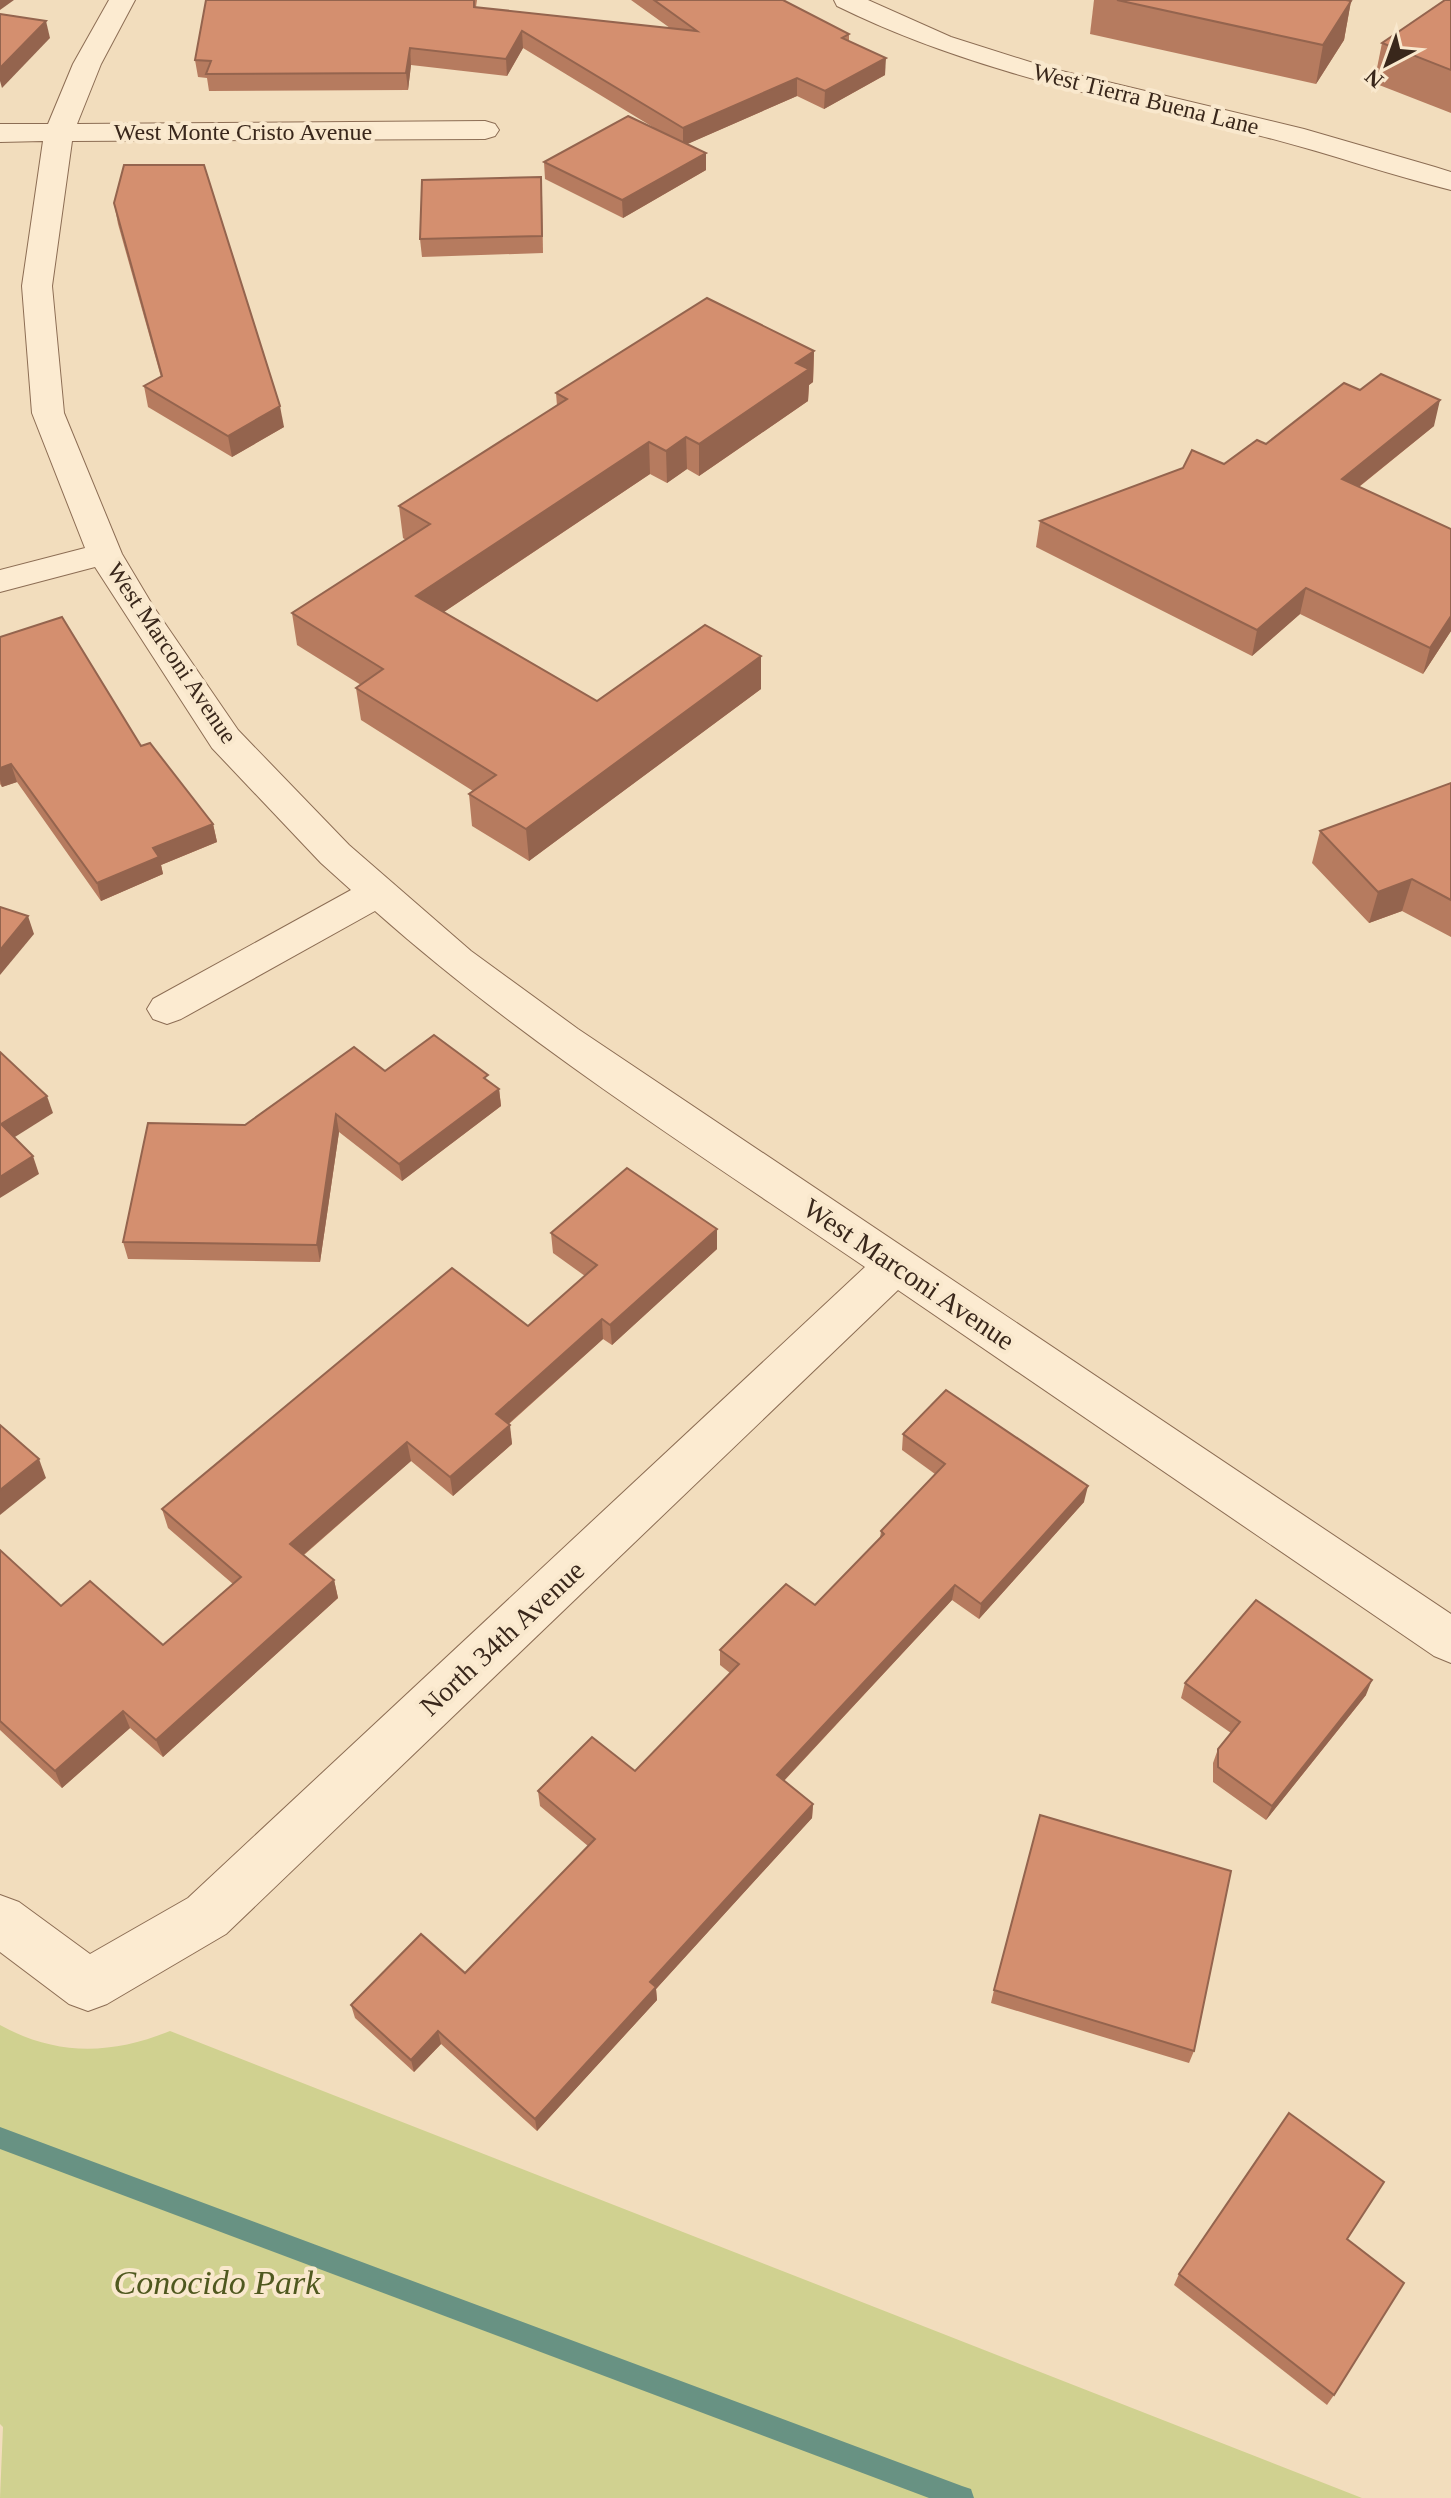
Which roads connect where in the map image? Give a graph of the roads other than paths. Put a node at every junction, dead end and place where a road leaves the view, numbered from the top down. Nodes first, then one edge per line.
1 (122, 0) edge
2 (847, 0) edge
3 (485, 130) dead end
4 (0, 133) edge
5 (59, 133) junction
6 (1451, 181) edge
7 (105, 554) junction
8 (0, 581) edge
9 (378, 892) junction
10 (167, 1009) dead end
11 (896, 1265) junction
12 (1451, 1641) edge
13 (0, 1920) edge

1 - 5 street, West Marconi Avenue
2 - 6 street, West Tierra Buena Lane
3 - 5 street, West Monte Cristo Avenue
4 - 5 street, West Monte Cristo Avenue
5 - 7 street, West Marconi Avenue
7 - 8 street
7 - 9 street, West Marconi Avenue
9 - 10 street
9 - 11 street, West Marconi Avenue
11 - 12 street, West Marconi Avenue
11 - 13 street, North 34th Avenue

